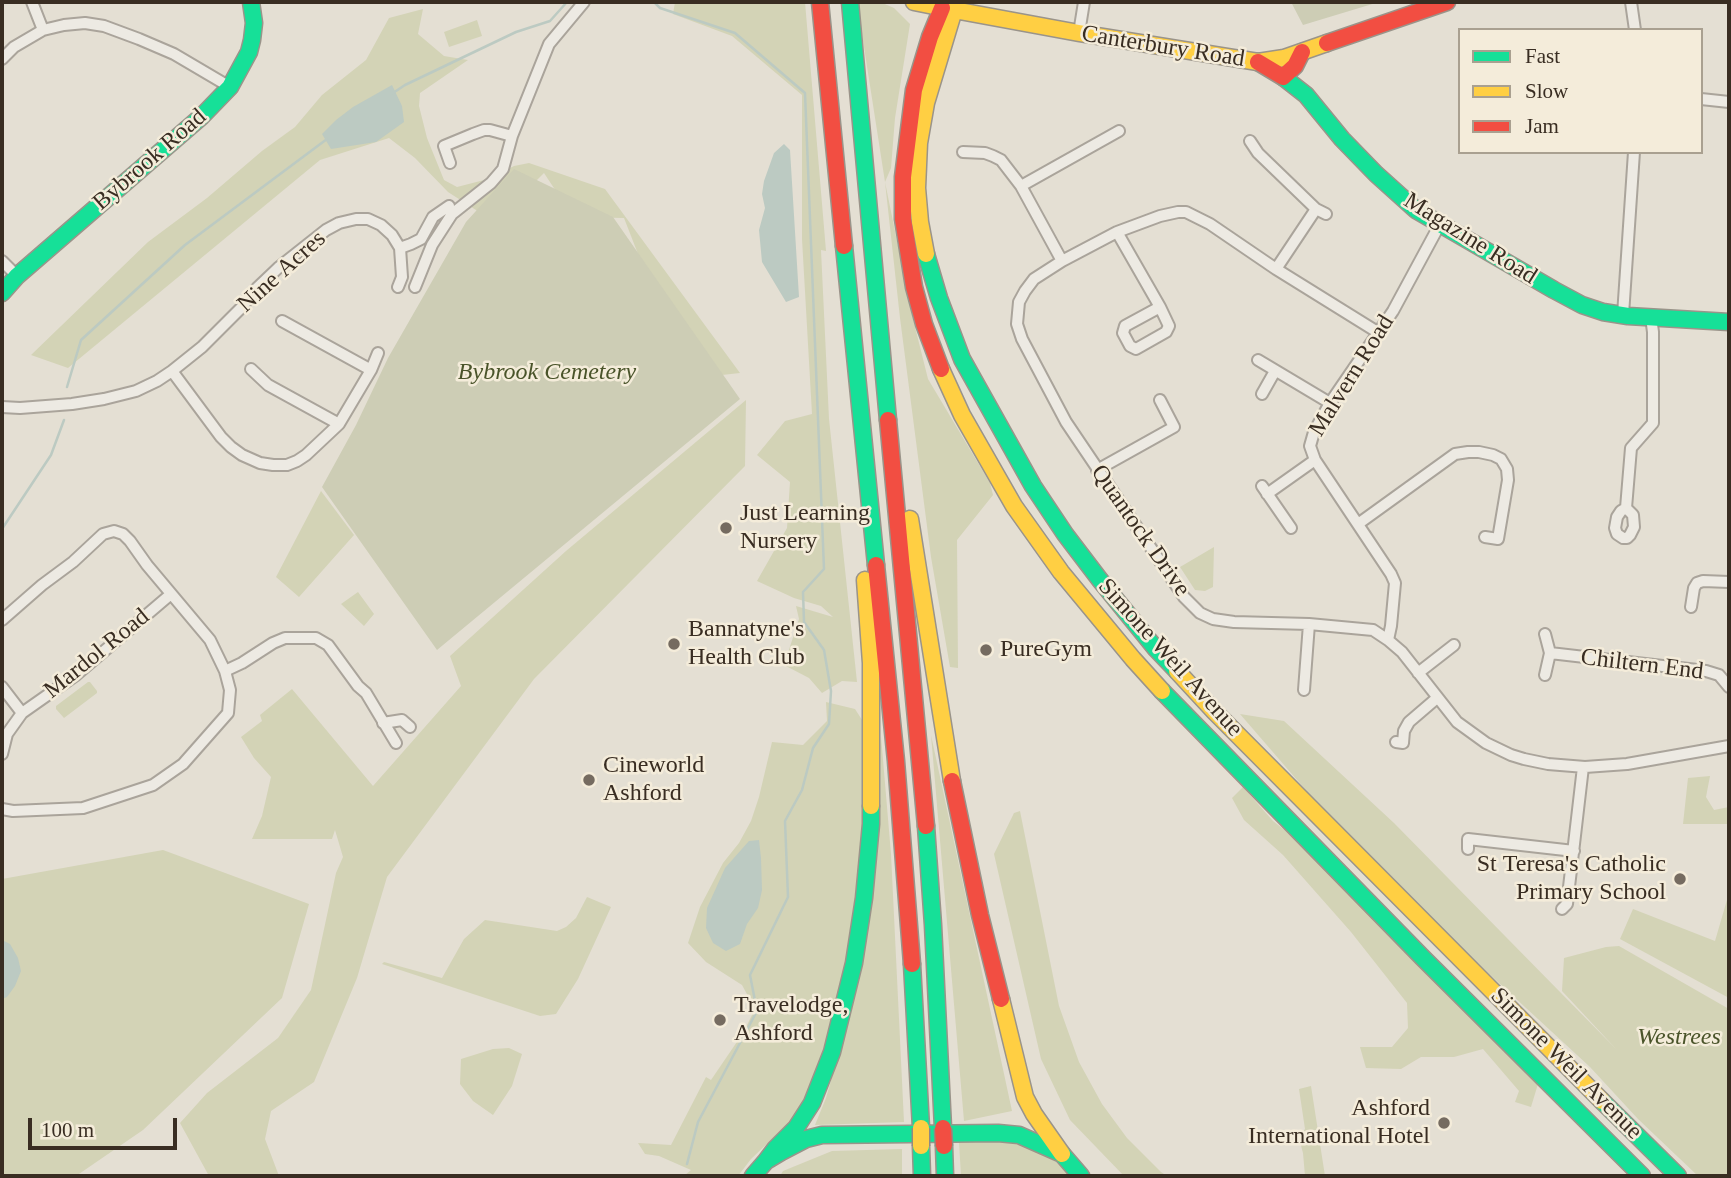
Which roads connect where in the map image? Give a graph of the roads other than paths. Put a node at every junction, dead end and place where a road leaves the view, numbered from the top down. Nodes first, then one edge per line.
1 (32, 2) edge
2 (251, 2) edge
3 (584, 2) edge
4 (820, 2) edge
5 (850, 2) edge
6 (913, 2) edge
7 (1084, 2) edge
8 (1447, 2) edge
9 (1631, 2) edge
10 (948, 9) junction
11 (1635, 28) edge
12 (43, 30) junction
13 (1079, 33) junction
14 (930, 37) junction
15 (1302, 52) junction
16 (2, 59) edge
17 (1258, 62) junction
18 (1283, 77) junction
19 (230, 87) junction
20 (1703, 99) edge
21 (1729, 102) edge
22 (1119, 131) dead end
23 (512, 136) junction
24 (1250, 141) dead end
25 (963, 152) dead end
26 (1634, 154) edge
27 (450, 163) dead end
28 (1021, 186) junction
29 (449, 206) dead end
30 (1315, 209) junction
31 (1326, 214) dead end
32 (1440, 224) junction
33 (1117, 232) junction
34 (400, 248) junction
35 (2, 261) edge
36 (1062, 261) junction
37 (1276, 269) junction
38 (18, 276) junction
39 (398, 287) dead end
40 (415, 287) dead end
41 (2, 293) edge
42 (1160, 307) dead end
43 (1623, 315) junction
44 (1651, 317) junction
45 (282, 321) dead end
46 (1729, 322) edge
47 (1379, 333) junction
48 (378, 353) dead end
49 (1258, 360) dead end
50 (251, 369) dead end
51 (371, 370) junction
52 (172, 371) junction
53 (1275, 371) junction
54 (1262, 394) dead end
55 (1160, 400) dead end
56 (1330, 403) junction
57 (2, 407) edge
58 (339, 424) junction
59 (1315, 460) junction
60 (866, 467) junction
61 (1097, 470) junction
62 (894, 479) junction
63 (1626, 508) dead end
64 (1358, 524) junction
65 (1291, 528) dead end
66 (1485, 537) dead end
67 (1729, 582) edge
68 (171, 594) junction
69 (1691, 607) dead end
70 (2, 620) edge
71 (1309, 624) junction
72 (1545, 634) dead end
73 (1388, 640) junction
74 (1454, 645) dead end
75 (1550, 653) junction
76 (225, 671) junction
77 (1418, 673) junction
78 (1545, 675) dead end
79 (2, 687) edge
80 (1729, 687) edge
81 (1304, 690) dead end
82 (1437, 698) junction
83 (22, 713) junction
84 (383, 723) junction
85 (410, 727) dead end
86 (396, 743) dead end
87 (1403, 743) dead end
88 (1729, 746) edge
89 (2, 754) edge
90 (1583, 767) junction
91 (2, 809) edge
92 (1468, 849) dead end
93 (1574, 851) junction
94 (1562, 909) dead end
95 (1065, 1157) junction
96 (766, 1161) junction
97 (753, 1176) edge
98 (922, 1176) edge
99 (945, 1176) edge
100 (1081, 1176) edge
101 (1095, 1176) edge
102 (1642, 1176) edge
103 (1678, 1176) edge

1 - 12 street
2 - 19 main road, Bybrook Road
3 - 23 street
4 - 60 main road
5 - 62 main road
6 - 10 main road, Canterbury Road
6 - 14 main road
7 - 13 street
8 - 15 main road, Canterbury Road
9 - 11 street
10 - 13 main road, Canterbury Road
10 - 14 main road, Simone Weil Avenue
10 - 103 main road, Simone Weil Avenue
12 - 16 street
12 - 19 street
13 - 17 main road, Canterbury Road
14 - 102 main road, Simone Weil Avenue
15 - 17 main road, Canterbury Road
15 - 18 main road
17 - 18 main road, Magazine Road
18 - 32 main road, Magazine Road
19 - 38 main road, Bybrook Road
20 - 21 street
22 - 28 street
23 - 27 street
23 - 40 street
24 - 30 street
25 - 28 street
26 - 43 street
28 - 36 street
29 - 34 street
30 - 31 street
30 - 37 street
32 - 43 main road, Magazine Road
32 - 47 street, Malvern Road
33 - 36 street, Quantock Drive
33 - 37 street, Quantock Drive
33 - 42 street
34 - 39 street
34 - 52 street, Nine Acres
35 - 38 street
36 - 61 street, Quantock Drive
37 - 47 street, Quantock Drive
38 - 41 main road, Bybrook Road
43 - 44 main road, Magazine Road
44 - 46 main road, Magazine Road
44 - 63 street
45 - 51 street
47 - 56 street, Malvern Road
48 - 51 street
49 - 53 street
50 - 58 street
51 - 58 street
52 - 57 street, Nine Acres
52 - 58 street
53 - 54 street
53 - 56 street
55 - 61 street
56 - 59 street, Malvern Road
59 - 64 street, Malvern Road
59 - 65 street
60 - 96 main road
60 - 98 main road, bridge
61 - 71 street, Quantock Drive
62 - 95 main road
62 - 99 main road, bridge
64 - 66 street
64 - 73 street, Malvern Road
67 - 69 street
68 - 70 street
68 - 76 street
68 - 83 street, Mardol Road
71 - 73 street, Quantock Drive
71 - 81 street
72 - 75 street, Chiltern End
73 - 77 street, Quantock Drive
74 - 77 street
75 - 78 street, Chiltern End
75 - 80 street, Chiltern End
76 - 84 street
76 - 91 street
77 - 82 street, Quantock Drive
79 - 83 street, Mardol Road
82 - 87 street
82 - 90 street, Quantock Drive
83 - 89 street, Mardol Road
84 - 85 street
84 - 86 street
88 - 90 street, Quantock Drive
90 - 93 street
92 - 93 street
93 - 94 street
95 - 96 main road
95 - 100 main road
95 - 101 main road
96 - 97 main road

